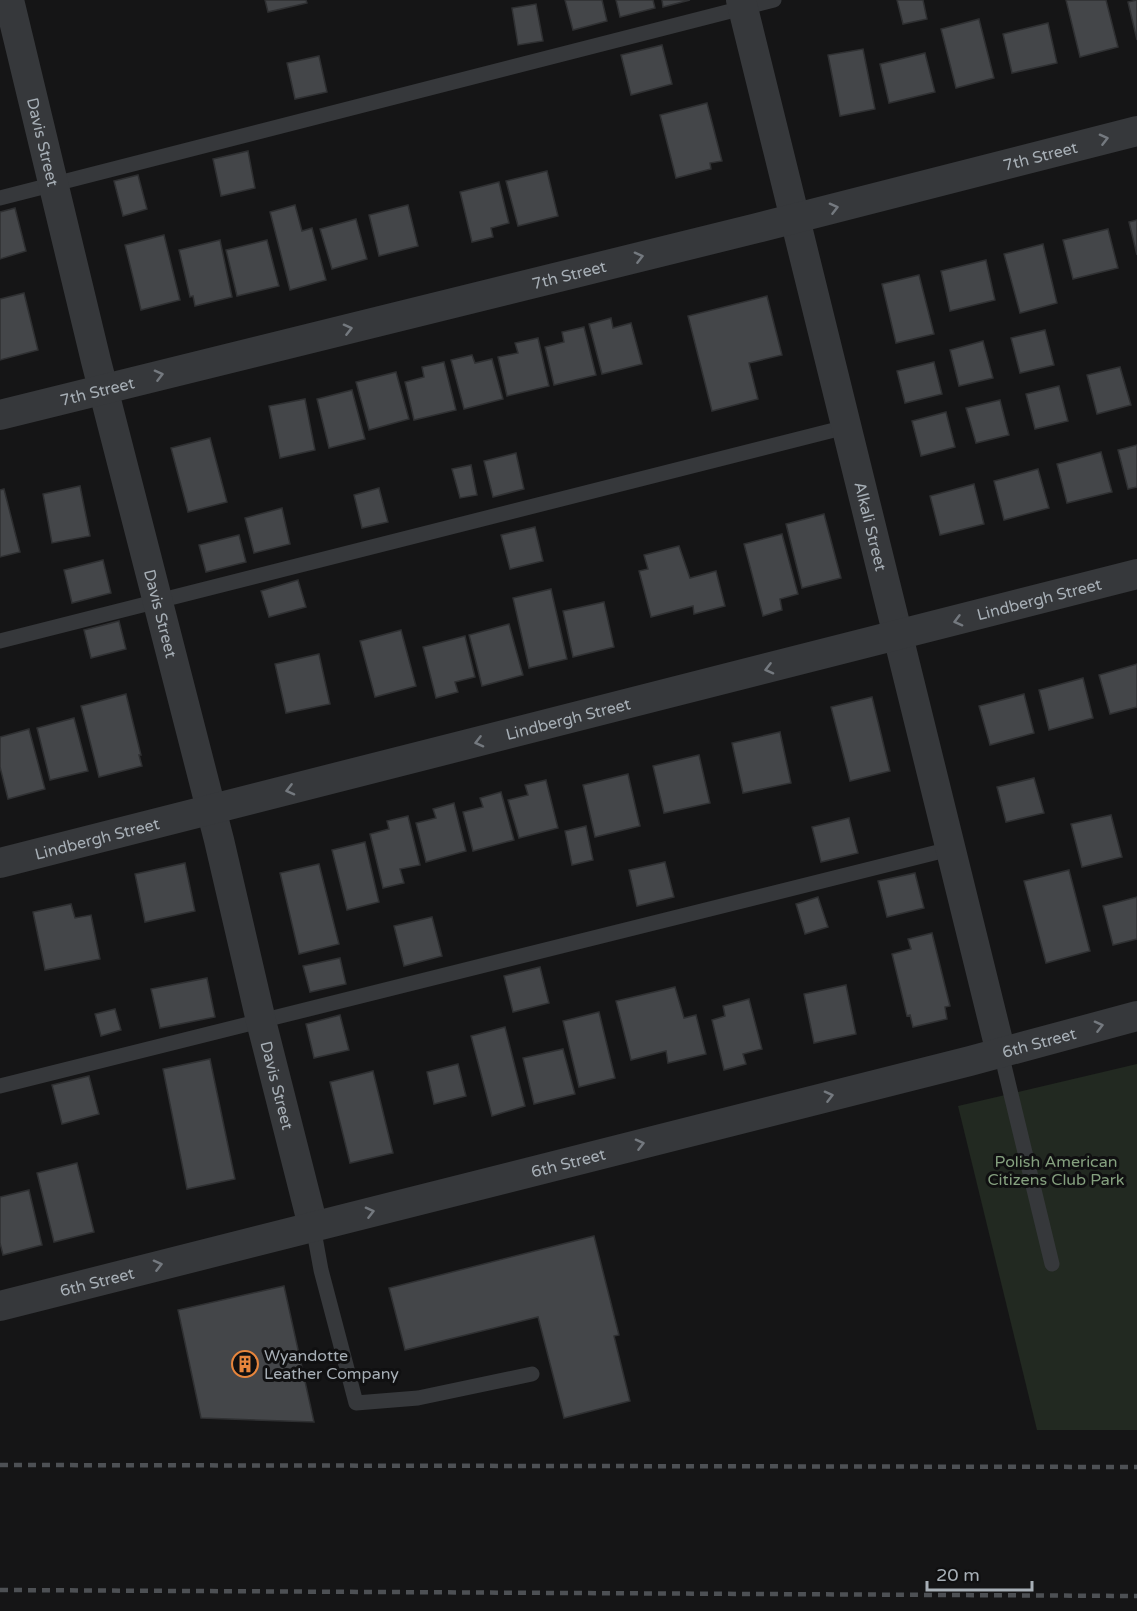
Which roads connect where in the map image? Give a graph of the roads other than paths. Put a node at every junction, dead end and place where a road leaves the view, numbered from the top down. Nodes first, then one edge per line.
1 (9, 0) edge
2 (774, 0) edge
3 (742, 4) edge
4 (1137, 131) edge
5 (53, 184) junction
6 (0, 198) edge
7 (796, 217) junction
8 (104, 388) junction
9 (0, 415) edge
10 (846, 427) junction
11 (1137, 574) edge
12 (157, 603) junction
13 (898, 636) junction
14 (0, 641) edge
15 (212, 810) junction
16 (951, 849) junction
17 (0, 863) edge
18 (1137, 1016) edge
19 (261, 1021) junction
20 (1001, 1053) junction
21 (0, 1086) edge
22 (313, 1226) junction
23 (1052, 1264) dead end
24 (0, 1305) edge
25 (532, 1374) dead end

1 - 5 street, Davis Street
2 - 3 lane
3 - 5 lane
3 - 7 street, Alkali Street
7 -> 4 street, 7th Street
5 - 6 lane
5 - 8 street, Davis Street
8 -> 7 street, 7th Street
7 - 10 street, Alkali Street
8 - 9 street, 7th Street
8 - 12 street, Davis Street
10 - 12 lane
10 - 13 street, Alkali Street
11 -> 13 street, Lindbergh Street
12 - 14 lane
12 - 15 street, Davis Street
13 -> 15 street, Lindbergh Street
13 - 16 street, Alkali Street
15 - 17 street, Lindbergh Street
15 - 19 street, Davis Street
16 - 19 lane
16 - 20 street, Alkali Street
20 -> 18 street, 6th Street
19 - 21 lane
19 - 22 street, Davis Street
22 -> 20 street, 6th Street
20 - 23 lane
24 -> 22 street, 6th Street
22 - 25 lane

